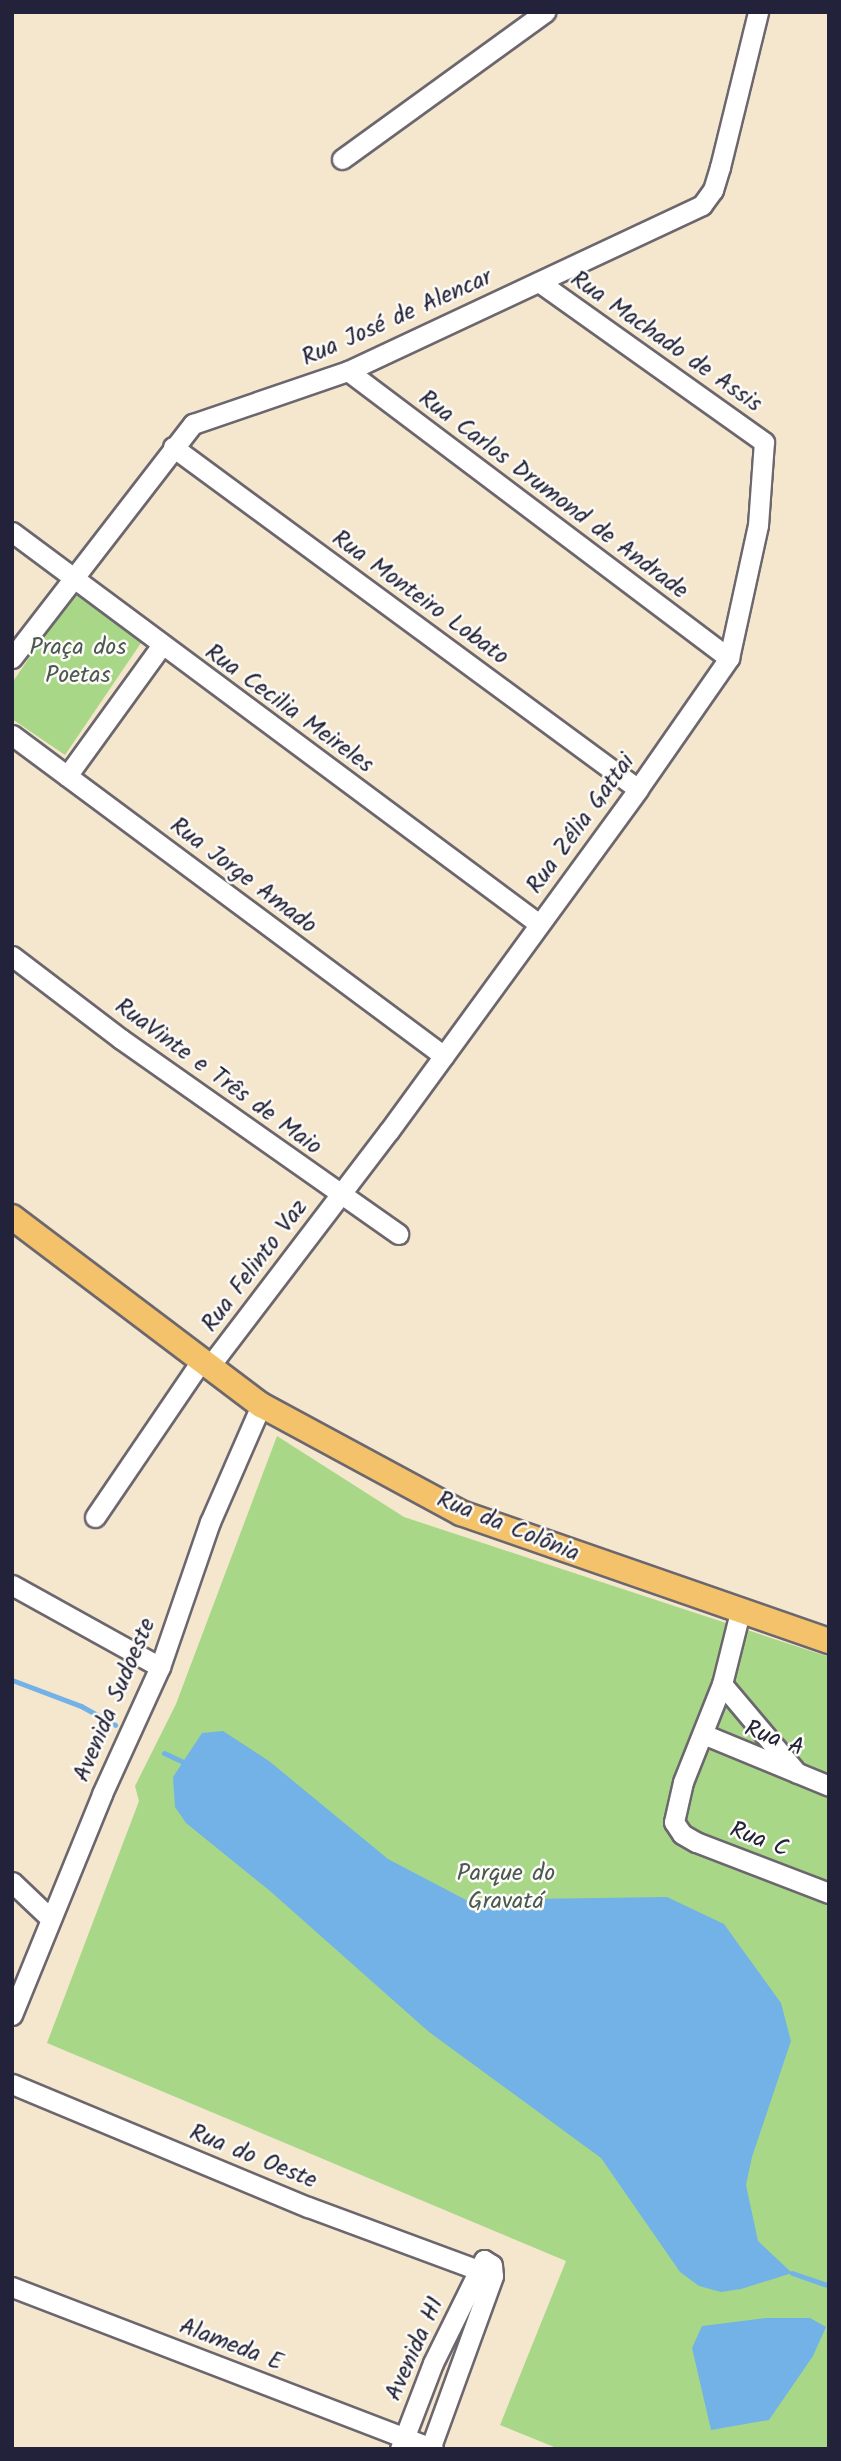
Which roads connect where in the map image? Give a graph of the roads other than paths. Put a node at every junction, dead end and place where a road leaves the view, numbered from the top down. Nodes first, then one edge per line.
1 (545, 12) edge
2 (758, 12) edge
3 (342, 159) dead end
4 (538, 282) junction
5 (348, 371) junction
6 (764, 442) joint
7 (173, 447) junction
8 (12, 532) edge
9 (74, 578) junction
10 (162, 645) junction
11 (729, 657) junction
12 (12, 659) edge
13 (12, 736) edge
14 (67, 776) junction
15 (638, 789) junction
16 (539, 924) junction
17 (12, 956) edge
18 (444, 1056) junction
19 (340, 1194) junction
20 (12, 1217) edge
21 (398, 1234) dead end
22 (205, 1364) junction
23 (261, 1405) junction
24 (95, 1517) dead end
25 (12, 1586) edge
26 (740, 1612) junction
27 (829, 1641) edge
28 (160, 1667) junction
29 (722, 1684) junction
30 (703, 1734) junction
31 (797, 1774) junction
32 (829, 1786) edge
33 (12, 1882) edge
34 (829, 1893) edge
35 (50, 1918) junction
36 (12, 2015) edge
37 (12, 2084) edge
38 (485, 2268) junction
39 (12, 2287) edge
40 (401, 2444) edge
41 (431, 2448) edge

1 - 3 street
2 - 4 street, Rua José de Alencar
4 - 5 street, Rua José de Alencar
4 - 6 street, Rua Machado de Assis
5 - 7 street, Rua José de Alencar
5 - 11 street, Rua Carlos Drumond de Andrade
6 - 11 street, Rua Zélia Gattai
7 - 9 street, Rua José de Alencar
7 - 15 street, Rua Monteiro Lobato
8 - 9 street, Rua Cecilia Meireles
9 - 10 street, Rua Cecilia Meireles
9 - 12 street, Rua José de Alencar
10 - 14 street
10 - 16 street, Rua Cecilia Meireles
11 - 15 street, Rua Zélia Gattai
13 - 14 street, Rua Jorge Amado
14 - 18 street, Rua Jorge Amado
15 - 16 street, Rua Zélia Gattai
16 - 18 street, Rua Zélia Gattai
17 - 19 street, RuaVinte e Três de Maio
18 - 19 street, Rua Zélia Gattai
19 - 21 street, RuaVinte e Três de Maio
19 - 22 street, Rua Felinto Vaz
20 - 22 main road, Rua da Colônia
22 - 23 main road, Rua da Colônia
22 - 24 street, Rua Felinto Vaz
23 - 26 main road, Rua da Colônia
23 - 28 street, Avenida Sudoeste
25 - 28 street
26 - 27 main road, Rua da Colônia
26 - 29 street
28 - 35 street, Avenida Sudoeste
29 - 30 street
29 - 31 street
30 - 31 street, Rua A
30 - 34 street, Rua C
31 - 32 street, Rua A
33 - 35 street
35 - 36 street, Avenida Sudoeste
37 - 38 street, Rua do Oeste
38 - 40 street, Avenida H1
38 - 41 street, Avenida H1
39 - 40 street, Alameda E
40 - 41 street, Alameda E

